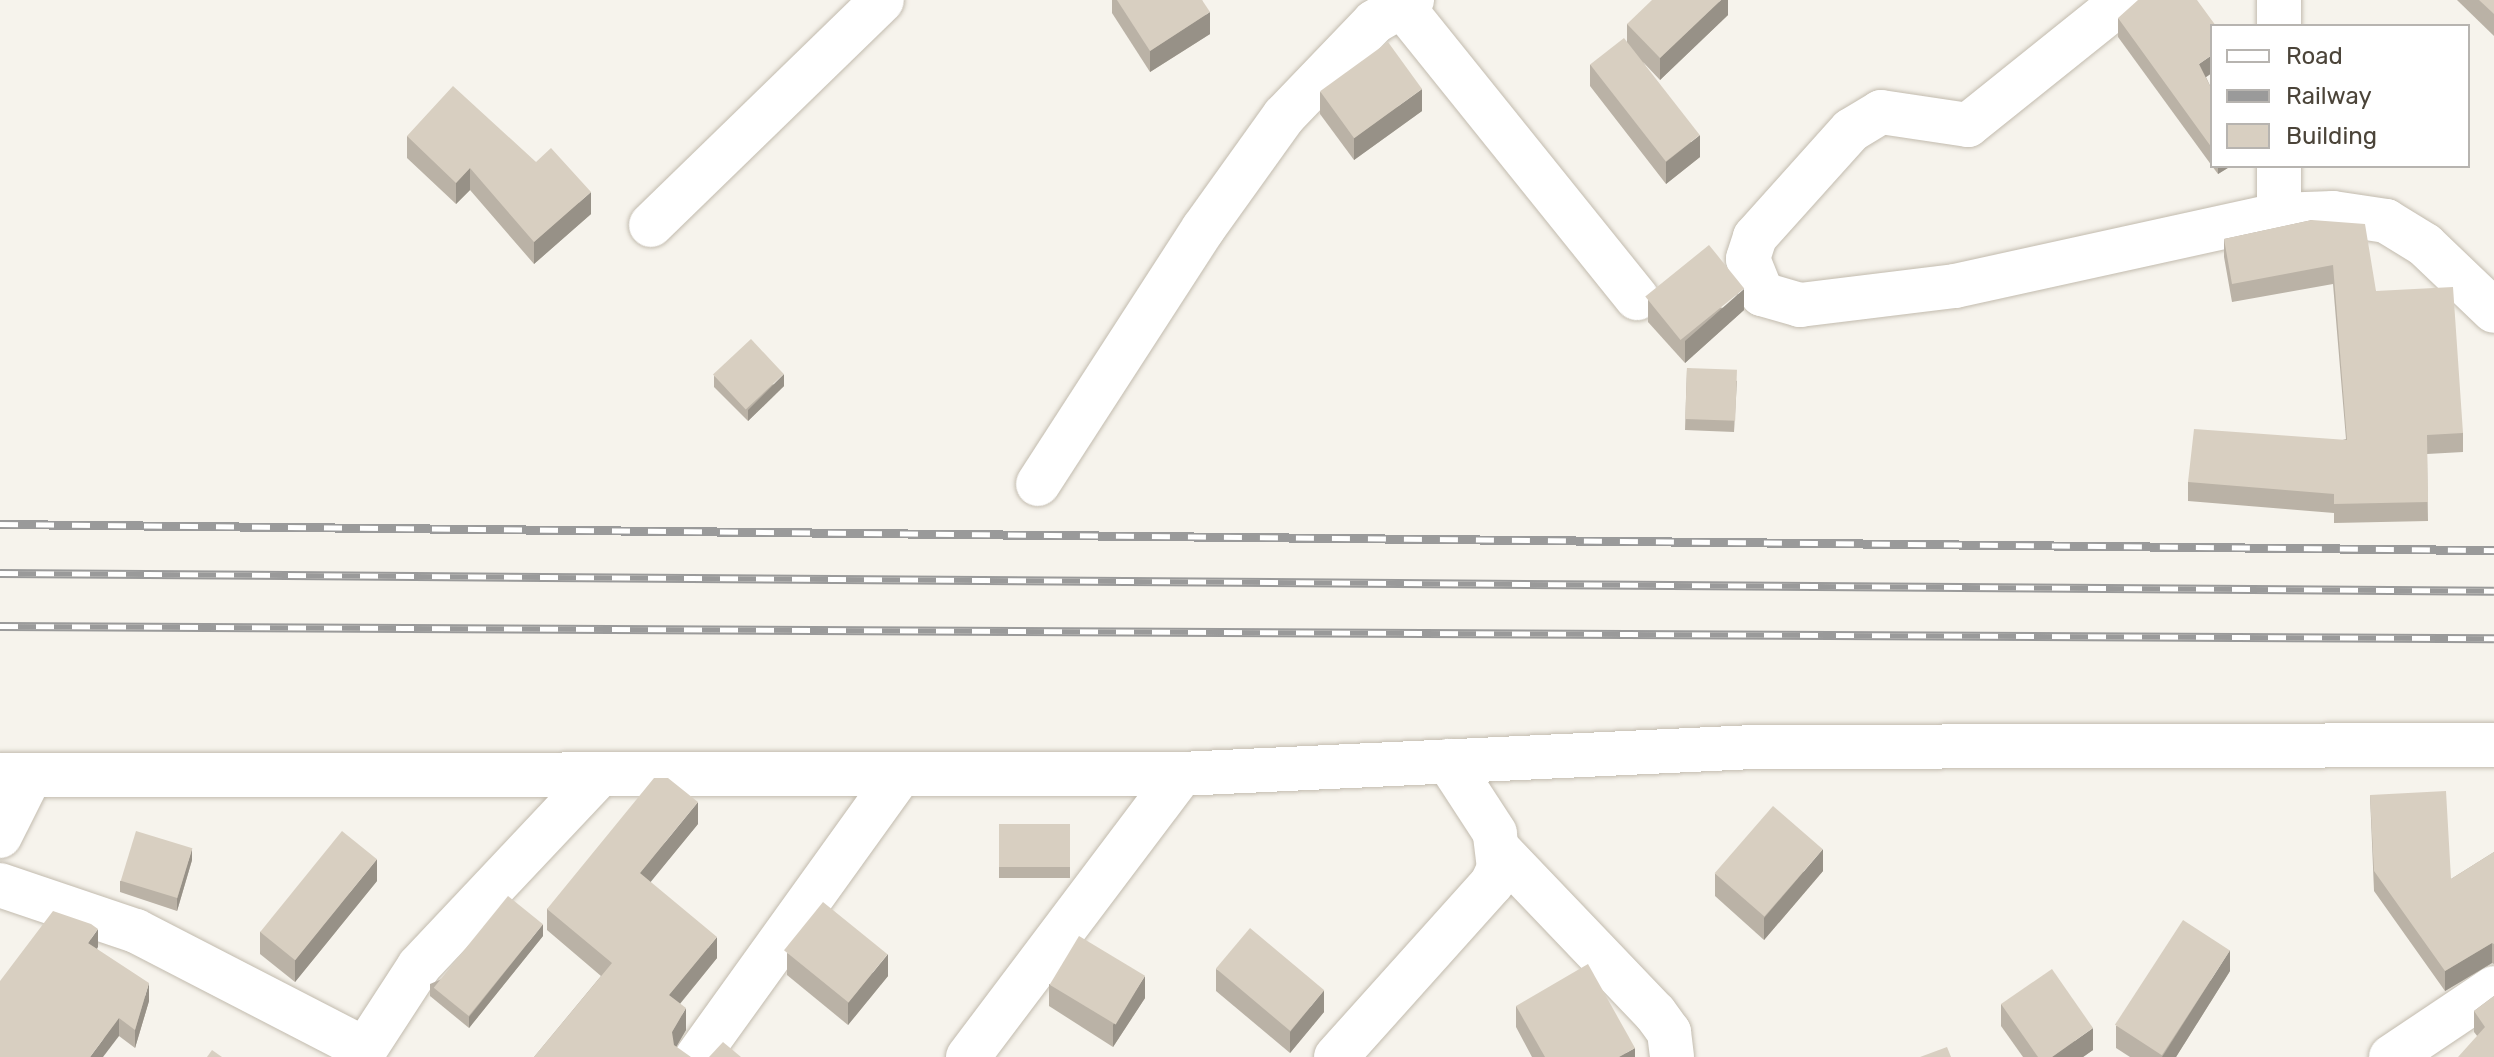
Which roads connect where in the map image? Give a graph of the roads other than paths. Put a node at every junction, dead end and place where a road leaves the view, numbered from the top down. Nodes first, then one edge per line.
1 (882, 0) edge
2 (2124, 0) edge
3 (2279, 0) edge
4 (1407, 3) edge
5 (2279, 24) edge
6 (2279, 168) edge
7 (2279, 215) junction
8 (651, 225) dead end
9 (1637, 298) dead end
10 (2494, 311) edge
11 (1038, 484) dead end
12 (2494, 745) edge
13 (1448, 761) junction
14 (1181, 774) junction
15 (900, 775) junction
16 (15, 776) edge
17 (598, 776) junction
18 (0, 836) edge
19 (1501, 852) junction
20 (0, 885) edge
21 (2494, 988) edge
22 (362, 1053) edge
23 (697, 1057) edge
24 (968, 1057) edge
25 (1336, 1057) edge
26 (1672, 1057) edge
27 (2391, 1057) edge

1 - 8 street
2 - 7 street
3 - 5 street
4 - 9 street
4 - 11 street
6 - 7 street
7 - 10 street
12 - 13 street
13 - 14 street
13 - 19 street
14 - 15 street
14 - 24 street
15 - 17 street
15 - 23 street
16 - 17 street
16 - 18 street
17 - 22 street
19 - 25 street
19 - 26 street
20 - 22 street
21 - 27 street

